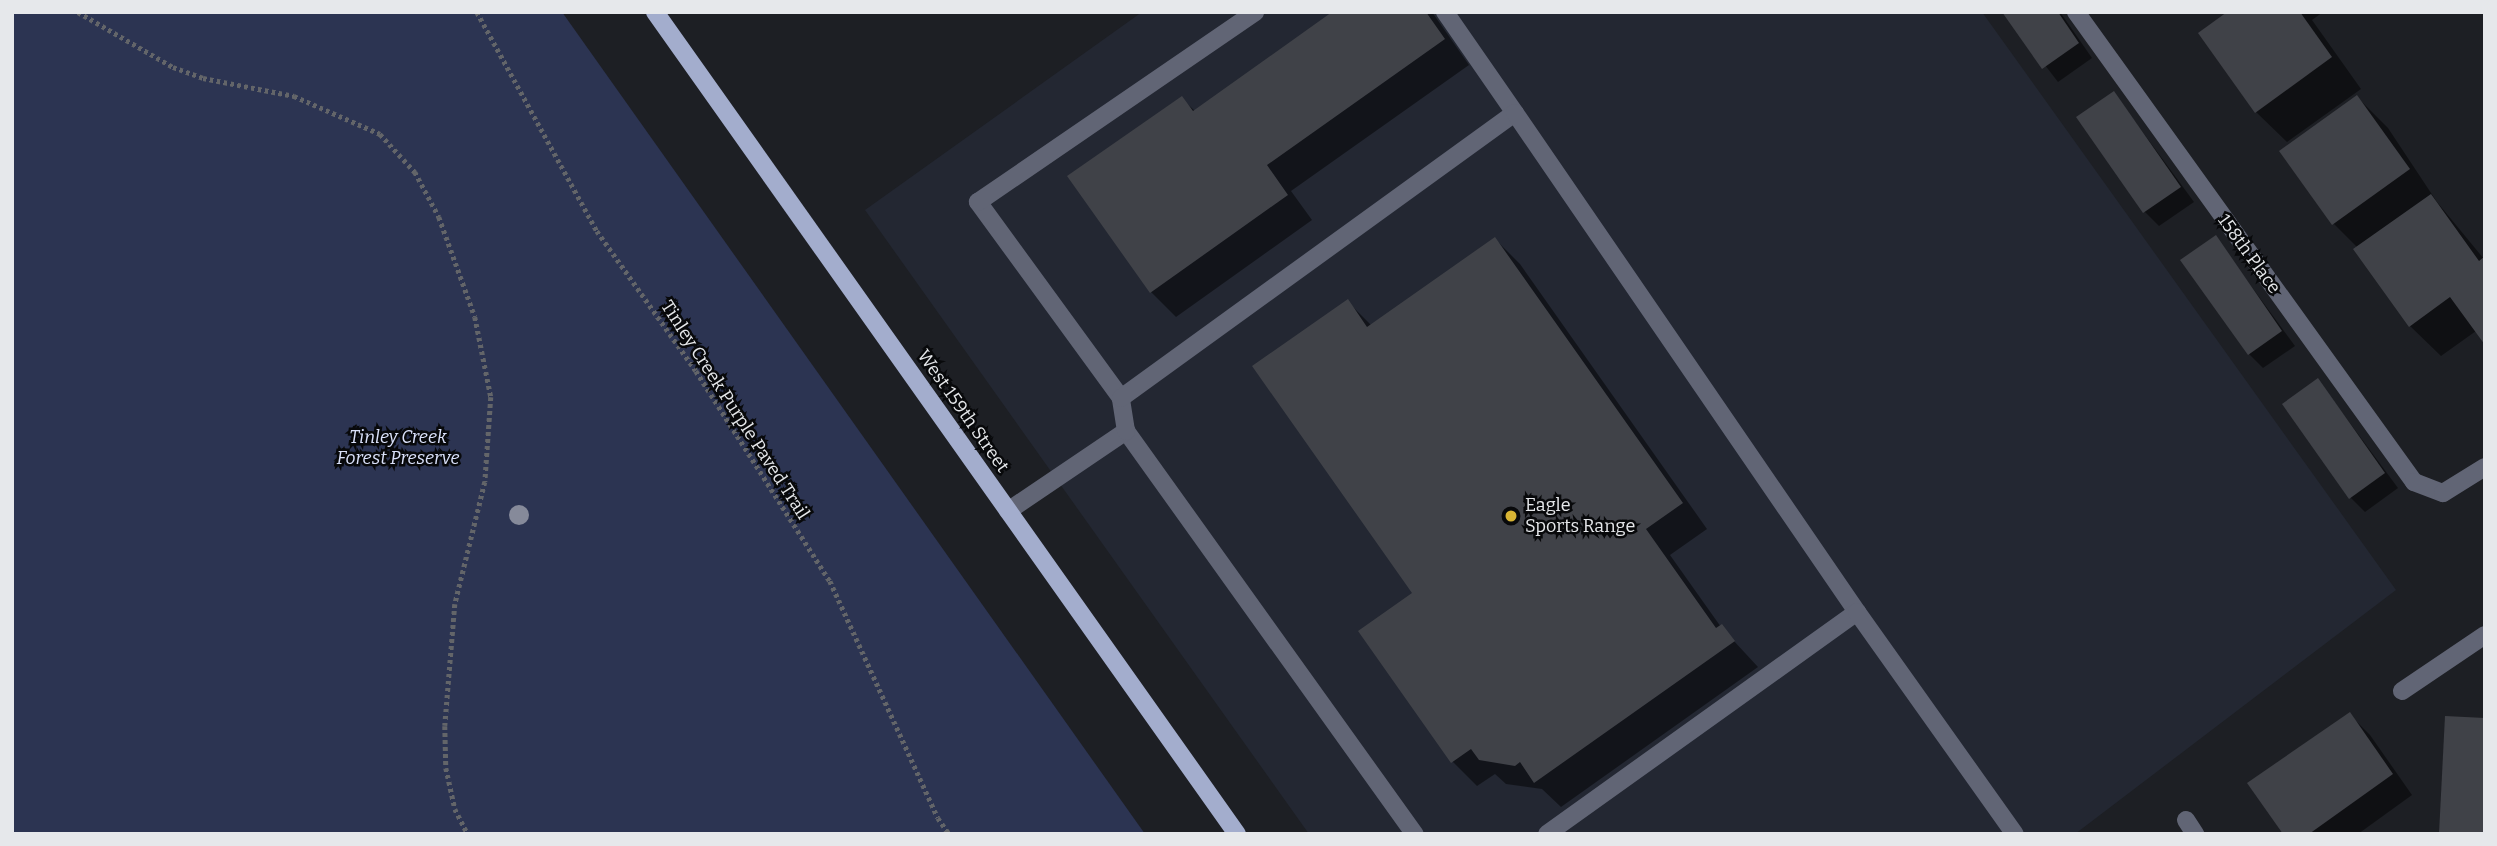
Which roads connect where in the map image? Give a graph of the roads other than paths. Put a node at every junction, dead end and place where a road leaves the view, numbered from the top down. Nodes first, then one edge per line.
1 (655, 12) edge
2 (1255, 12) edge
3 (1445, 12) edge
4 (2076, 12) edge
5 (1515, 113) junction
6 (1121, 398) junction
7 (1126, 431) junction
8 (2485, 467) edge
9 (1008, 511) junction
10 (1857, 612) junction
11 (2485, 635) edge
12 (2402, 691) dead end
13 (1237, 834) edge
14 (1415, 834) edge
15 (1547, 834) edge
16 (2015, 834) edge

1 - 9 main road, West 159th Street
2 - 6 street
3 - 5 street
4 - 8 street, 158th Place
5 - 6 street
5 - 10 street
6 - 7 street
7 - 9 street
7 - 14 street
9 - 13 main road, West 159th Street
10 - 15 street
10 - 16 street
11 - 12 street

